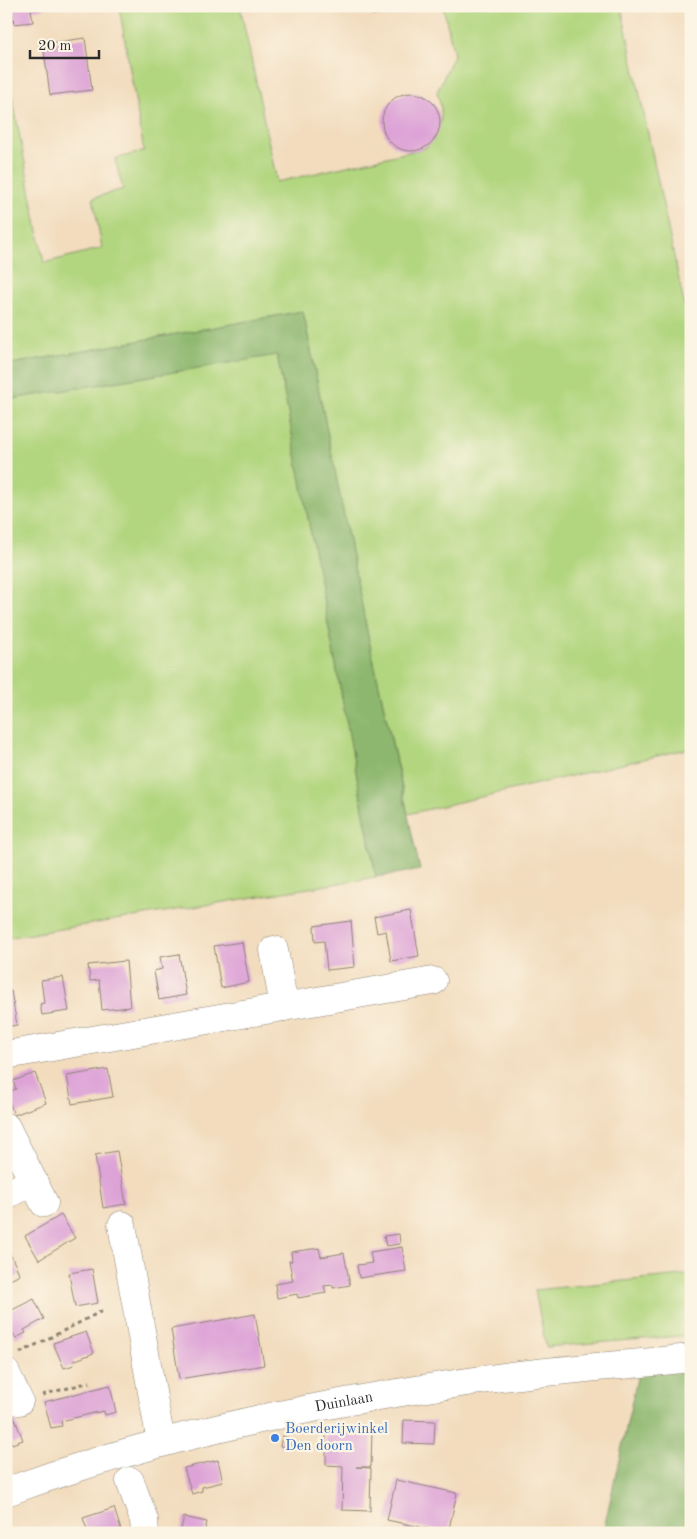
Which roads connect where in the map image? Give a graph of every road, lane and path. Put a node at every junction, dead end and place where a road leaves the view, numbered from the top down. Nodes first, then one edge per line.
1 (274, 950) dead end
2 (433, 981) dead end
3 (284, 1007) junction
4 (6, 1055) edge
5 (6, 1127) edge
6 (6, 1195) edge
7 (122, 1225) dead end
8 (102, 1311) dead end
9 (691, 1358) edge
10 (11, 1364) edge
11 (90, 1382) dead end
12 (19, 1401) joint
13 (161, 1442) junction
14 (130, 1481) dead end
15 (6, 1492) edge
16 (145, 1533) edge

1 - 3 street
2 - 3 street
3 - 4 street
5 - 6 street
7 - 13 street
8 - 10 path
9 - 13 street, Duinlaan
10 - 12 street
11 - 12 path
13 - 15 street, Duinlaan
14 - 16 street

